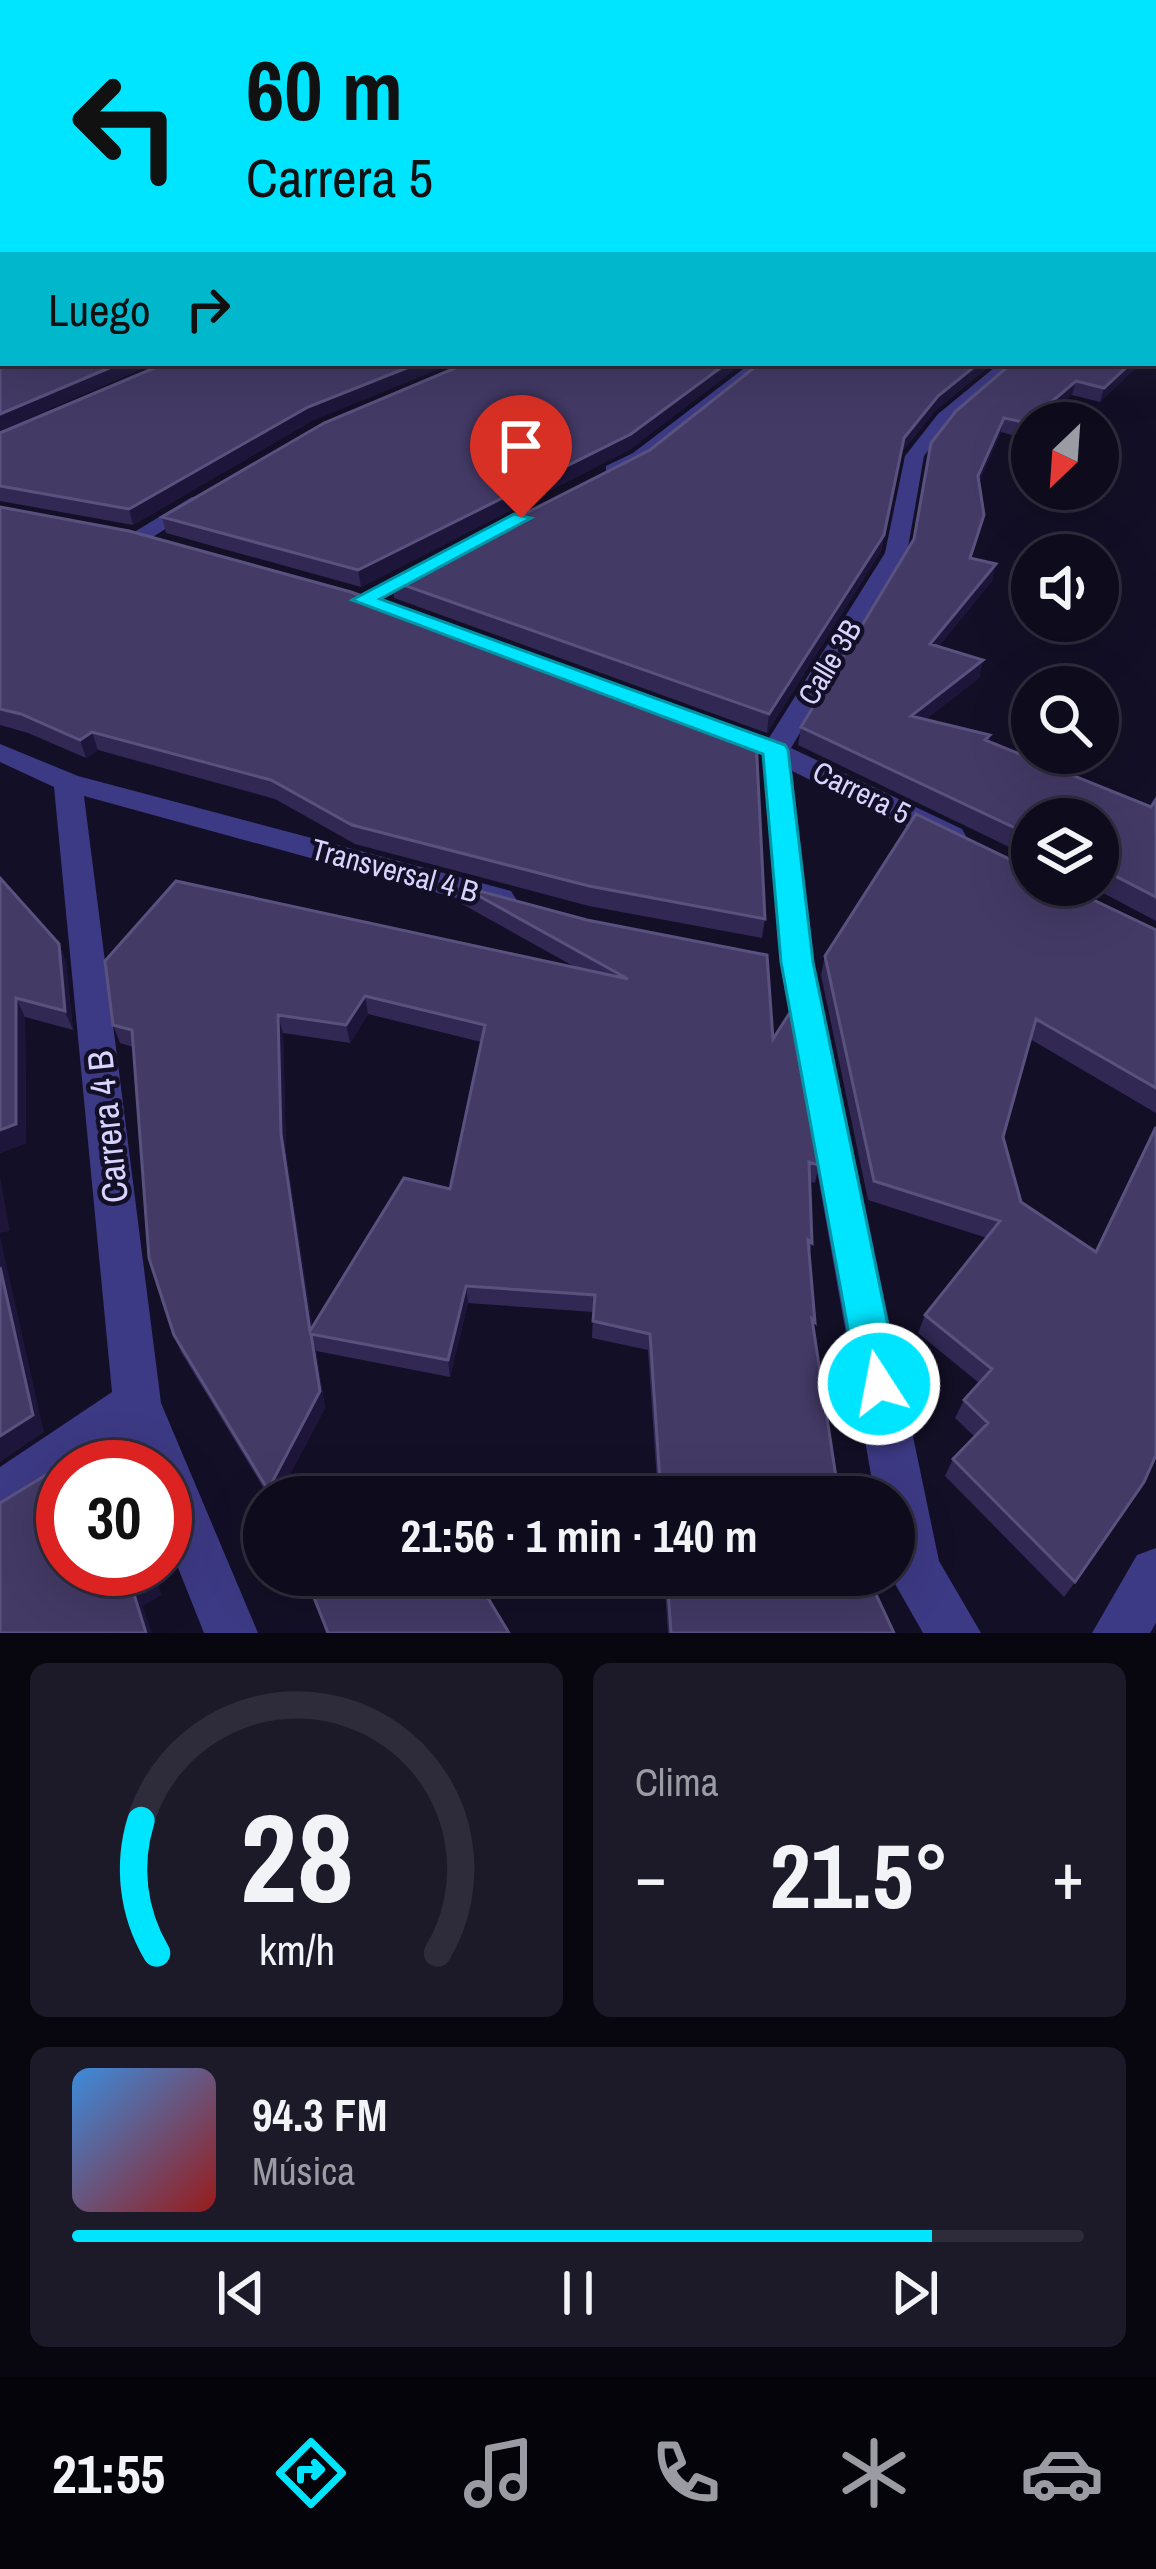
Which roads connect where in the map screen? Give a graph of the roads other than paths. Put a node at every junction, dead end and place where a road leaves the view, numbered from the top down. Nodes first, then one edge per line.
1 (758, 366) edge
2 (1006, 366) edge
3 (597, 479) edge
4 (217, 490) edge
5 (182, 550) edge
6 (448, 556) edge
7 (406, 615) edge
8 (732, 734) edge
9 (776, 750) junction
10 (0, 752) edge
11 (68, 782) junction
12 (968, 844) edge
13 (520, 904) edge
14 (137, 1403) junction
15 (152, 1440) edge
16 (0, 1497) edge
17 (192, 1538) edge
18 (1156, 1574) edge
19 (231, 1633) edge
20 (954, 1633) edge
21 (1119, 1633) edge

1 - 3 street
2 - 9 street, Calle 3B
4 - 5 street
6 - 7 street
8 - 9 street, Carrera 5
9 - 12 street, Carrera 5
9 - 20 street
10 - 11 street, Transversal 4 B
11 - 13 street, Transversal 4 B
11 - 14 street, Carrera 4 B
14 - 15 street, Carrera 4 B
14 - 16 street
17 - 19 street, Carrera 4 B
18 - 21 street

